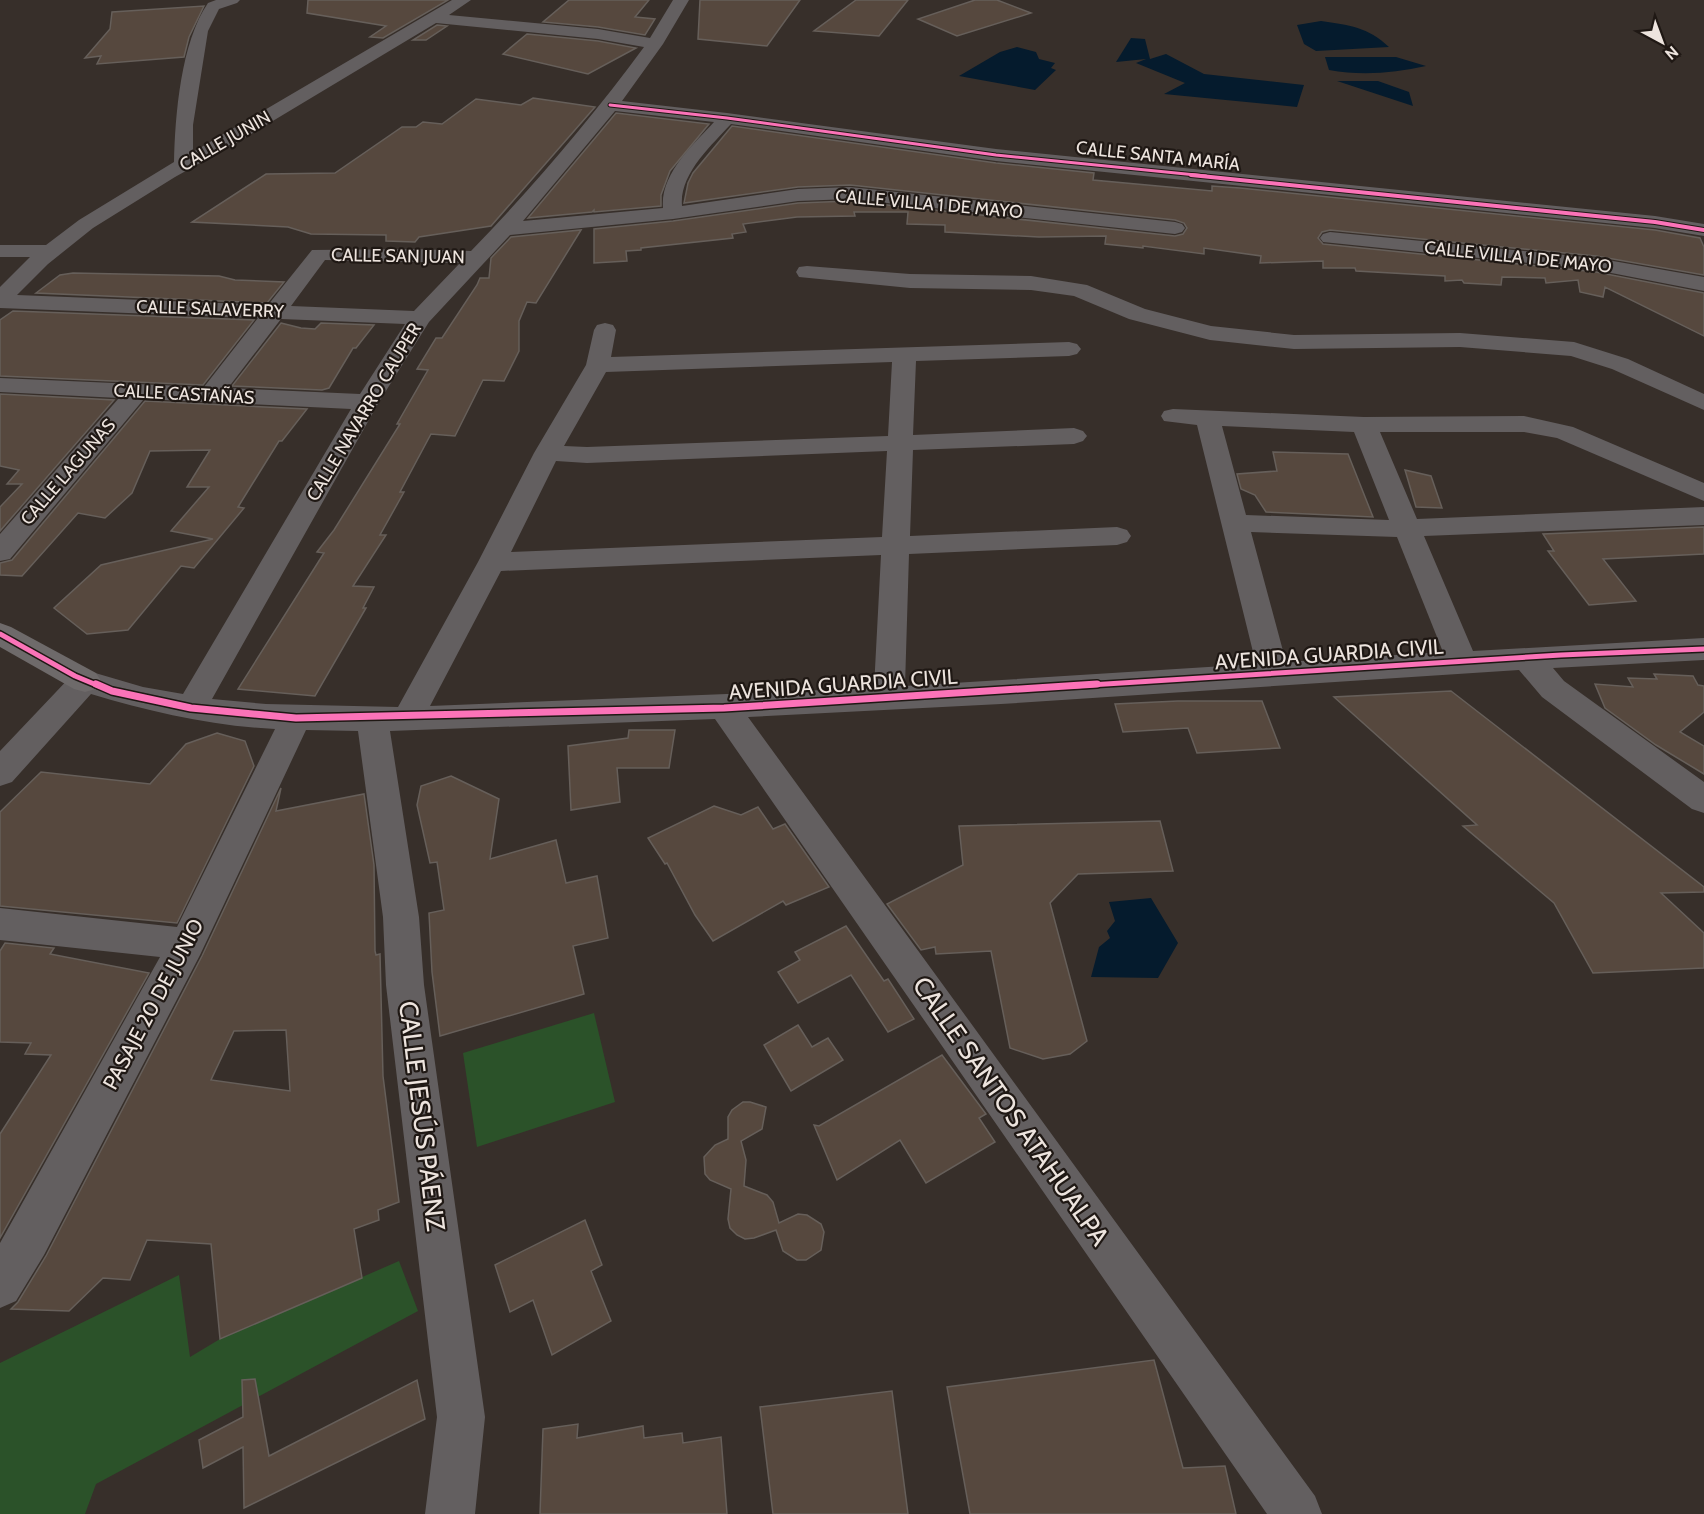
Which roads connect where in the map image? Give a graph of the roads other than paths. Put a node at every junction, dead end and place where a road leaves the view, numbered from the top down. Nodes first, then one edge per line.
1 (232, 0) edge
2 (463, 0) edge
3 (681, 0) edge
4 (434, 18) junction
5 (655, 44) junction
6 (610, 105) junction
7 (727, 118) junction
8 (183, 165) junction
9 (672, 207) junction
10 (1175, 228) dead end
11 (505, 229) junction
12 (1704, 230) edge
13 (1330, 238) dead end
14 (0, 251) edge
15 (51, 251) junction
16 (478, 258) junction
17 (807, 272) dead end
18 (1704, 284) edge
19 (0, 300) edge
20 (275, 312) junction
21 (420, 318) junction
22 (604, 330) dead end
23 (1070, 349) dead end
24 (904, 356) junction
25 (598, 365) junction
26 (0, 385) edge
27 (137, 392) junction
28 (210, 396) junction
29 (367, 402) junction
30 (1704, 403) edge
31 (1173, 416) dead end
32 (1209, 418) junction
33 (1364, 424) junction
34 (1074, 436) dead end
35 (900, 442) junction
36 (547, 453) junction
37 (1704, 493) edge
38 (1704, 516) edge
39 (1235, 523) junction
40 (1408, 529) junction
41 (1117, 536) dead end
42 (896, 545) junction
43 (0, 552) edge
44 (492, 562) junction
45 (0, 634) edge
46 (1704, 649) edge
47 (1527, 658) junction
48 (1462, 662) junction
49 (1274, 674) junction
50 (86, 681) junction
51 (890, 698) junction
52 (191, 708) junction
53 (724, 708) junction
54 (296, 718) junction
55 (390, 718) junction
56 (0, 773) edge
57 (1704, 800) edge
58 (0, 924) edge
59 (187, 944) junction
60 (0, 1285) edge
61 (450, 1514) edge
62 (1297, 1514) edge

1 - 8 street
2 - 4 street, CALLE JUNIN
3 - 5 street, CALLE NAVARRO CAUPER
4 - 5 street
4 - 8 street, CALLE JUNIN
5 - 6 street, CALLE NAVARRO CAUPER
6 - 7 street, CALLE SANTA MARÍA
6 - 11 street, CALLE NAVARRO CAUPER
7 - 9 street
7 - 12 street, CALLE SANTA MARÍA
8 - 15 street, CALLE JUNIN
9 - 10 street, CALLE VILLA 1 DE MAYO
9 - 11 street, CALLE VILLA 1 DE MAYO
11 - 16 street, CALLE NAVARRO CAUPER
13 - 18 street, CALLE VILLA 1 DE MAYO
14 - 15 street
15 - 19 street, CALLE JUNIN
16 - 20 street, CALLE SAN JUAN
16 - 21 street, CALLE NAVARRO CAUPER
17 - 30 street
19 - 20 street, CALLE SALAVERRY
20 - 21 street, CALLE SALAVERRY
20 - 28 street
21 - 29 street, CALLE NAVARRO CAUPER
22 - 25 street
23 - 24 street
24 - 25 street
24 - 35 street
25 - 36 street
26 - 27 street, CALLE CASTAÑAS
27 - 28 street, CALLE CASTAÑAS
27 - 43 street, CALLE LAGUNAS
28 - 29 street, CALLE CASTAÑAS
29 - 52 street, CALLE NAVARRO CAUPER
31 - 32 street
32 - 33 street
32 - 39 street
33 - 37 street
33 - 40 street
34 - 35 street
35 - 36 street
35 - 42 street
36 - 44 street
38 - 40 street
39 - 40 street
39 - 49 street
40 - 48 street
41 - 42 street
42 - 44 street
42 - 51 street
44 - 55 street
45 - 50 street, AVENIDA GUARDIA CIVIL
46 - 47 street, AVENIDA GUARDIA CIVIL
47 - 48 street, AVENIDA GUARDIA CIVIL
47 - 57 street
48 - 49 street, AVENIDA GUARDIA CIVIL
49 - 51 street, AVENIDA GUARDIA CIVIL
50 - 52 street, AVENIDA GUARDIA CIVIL
50 - 56 street
51 - 53 street, AVENIDA GUARDIA CIVIL
52 - 54 street, AVENIDA GUARDIA CIVIL
53 - 55 street, AVENIDA GUARDIA CIVIL
53 - 62 street, CALLE SANTOS ATAHUALPA
54 - 55 street, AVENIDA GUARDIA CIVIL
54 - 59 street, PASAJE 20 DE JUNIO
55 - 61 street, CALLE JESÚS PÁENZ
58 - 59 street
59 - 60 street, PASAJE 20 DE JUNIO

